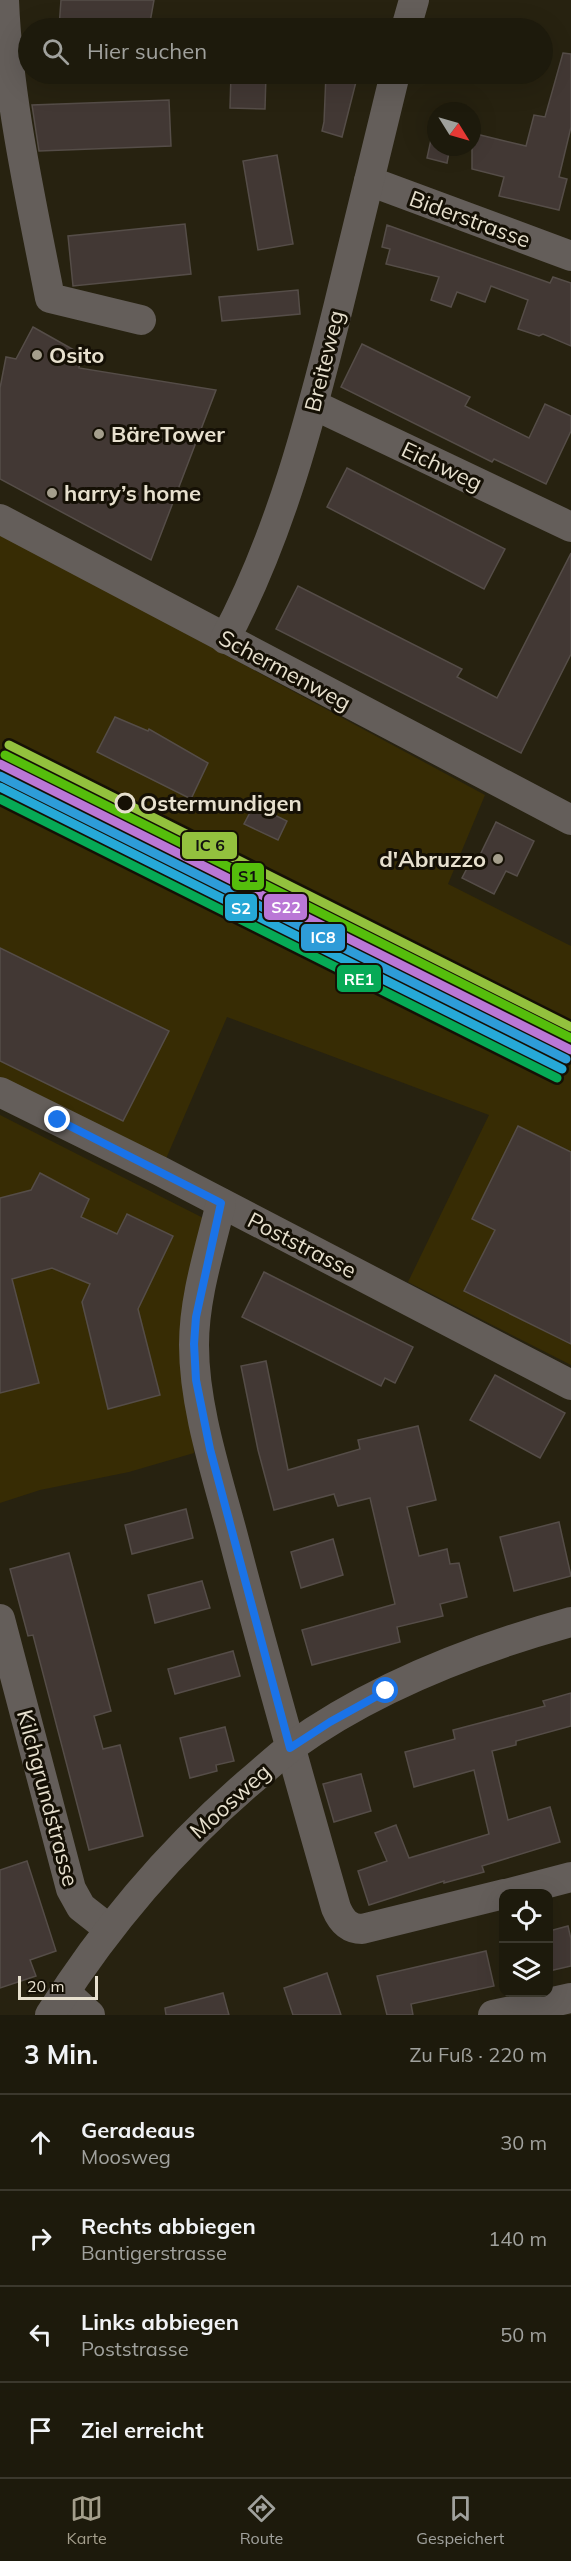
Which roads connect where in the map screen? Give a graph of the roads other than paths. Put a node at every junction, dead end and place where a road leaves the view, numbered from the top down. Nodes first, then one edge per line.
1 (4, 0) edge
2 (414, 0) edge
3 (409, 18) edge
4 (393, 84) edge
5 (369, 181) junction
6 (570, 253) edge
7 (141, 320) dead end
8 (314, 405) junction
9 (0, 519) edge
10 (571, 527) edge
11 (225, 639) junction
12 (571, 820) edge
13 (0, 1092) edge
14 (221, 1203) junction
15 (571, 1385) edge
16 (0, 1619) edge
17 (571, 1622) edge
18 (290, 1748) junction
19 (571, 1877) edge
20 (524, 1889) edge
21 (499, 1896) edge
22 (109, 1929) junction
23 (571, 1998) edge
24 (57, 2003) edge
25 (90, 2015) edge
26 (493, 2015) edge

1 - 7 street
2 - 3 street
4 - 5 street, Breiteweg
5 - 6 street, Biderstrasse
5 - 8 street, Breiteweg
8 - 10 street, Eichweg
8 - 11 street, Breiteweg
9 - 11 street, Schermenweg
11 - 12 street, Schermenweg
13 - 14 street, Poststrasse
14 - 15 street, Poststrasse
14 - 18 street
16 - 22 street, Kilchgrundstrasse
17 - 18 street, Moosweg
18 - 21 street
18 - 22 street, Moosweg
19 - 20 street
22 - 24 street, Moosweg
23 - 26 street
24 - 25 street

